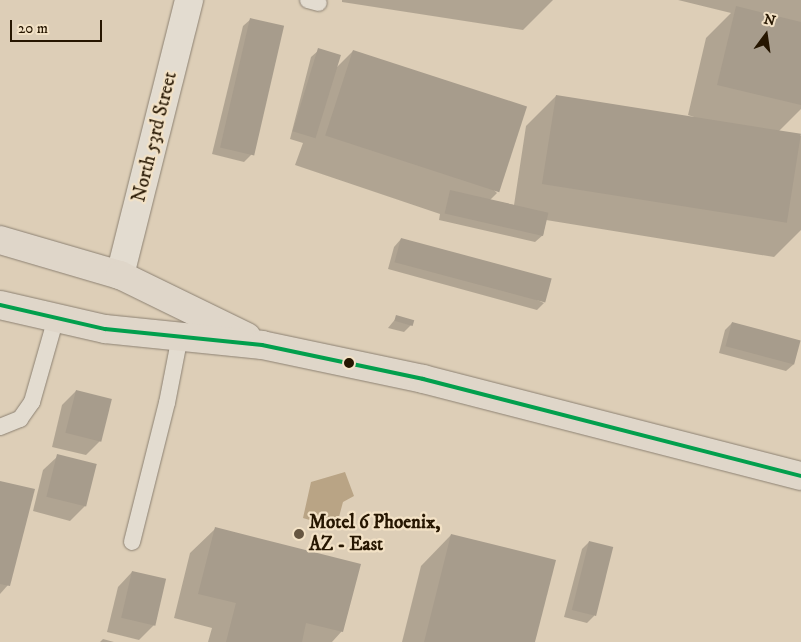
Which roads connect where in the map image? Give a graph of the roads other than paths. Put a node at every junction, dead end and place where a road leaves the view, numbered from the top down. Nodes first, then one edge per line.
1 (190, 0) edge
2 (0, 240) edge
3 (120, 275) junction
4 (0, 305) edge
5 (56, 318) junction
6 (180, 336) junction
7 (262, 345) junction
8 (0, 428) edge
9 (801, 476) edge
10 (132, 542) dead end

1 - 3 street, North 53rd Street
2 - 3 main road
3 - 7 main road
4 - 5 main road
5 - 6 main road
5 - 8 lane
6 - 7 main road
6 - 10 lane
7 - 9 main road

